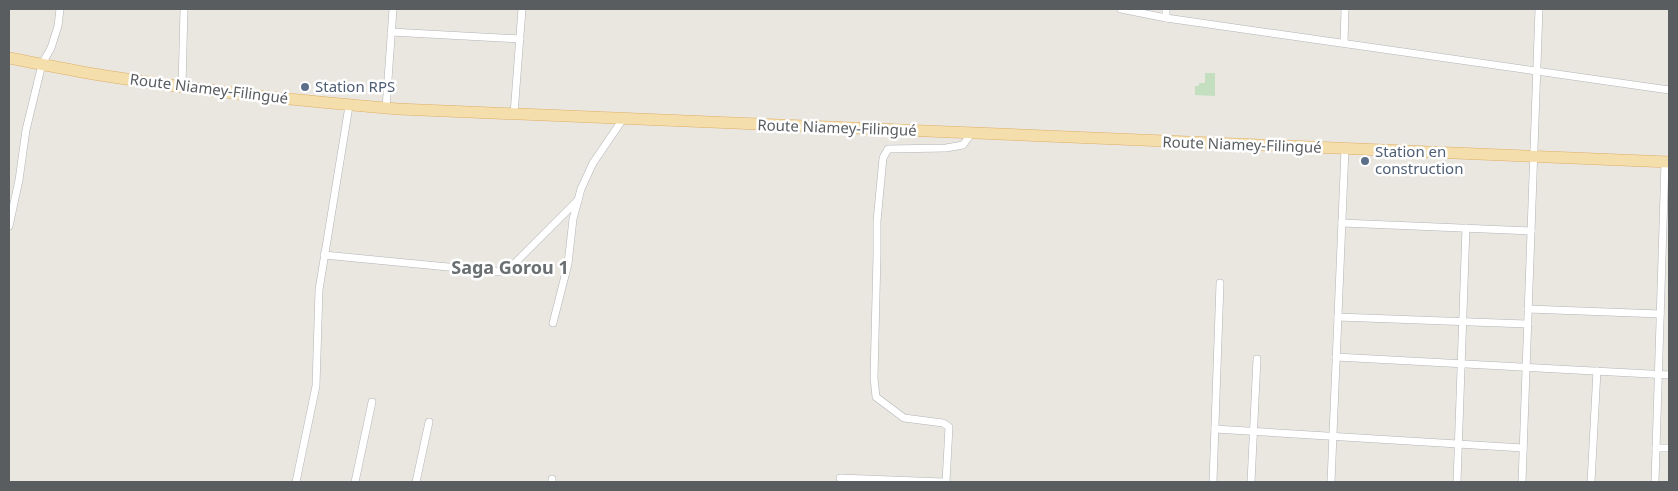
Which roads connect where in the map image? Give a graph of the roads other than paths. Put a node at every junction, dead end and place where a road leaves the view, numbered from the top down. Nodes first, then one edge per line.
1 (60, 9) edge
2 (184, 9) edge
3 (393, 9) edge
4 (522, 9) edge
5 (1121, 9) edge
6 (1166, 9) edge
7 (1345, 9) edge
8 (1538, 9) edge
9 (1166, 18) junction
10 (391, 32) junction
11 (520, 39) junction
12 (1344, 43) junction
13 (9, 58) edge
14 (42, 64) junction
15 (1536, 70) junction
16 (182, 86) junction
17 (1669, 90) edge
18 (349, 106) junction
19 (386, 108) junction
20 (514, 114) junction
21 (623, 119) junction
22 (971, 134) junction
23 (1345, 150) junction
24 (1534, 157) junction
25 (1667, 162) edge
26 (578, 200) junction
27 (1342, 223) junction
28 (9, 226) edge
29 (1466, 228) junction
30 (1531, 231) junction
31 (324, 255) junction
32 (1220, 283) dead end
33 (1528, 308) junction
34 (1660, 314) junction
35 (1338, 317) junction
36 (1463, 322) junction
37 (553, 323) dead end
38 (1528, 324) junction
39 (1336, 357) junction
40 (1257, 359) dead end
41 (1461, 364) junction
42 (1526, 367) junction
43 (1597, 371) junction
44 (1658, 374) junction
45 (1669, 375) edge
46 (372, 402) dead end
47 (429, 422) dead end
48 (1215, 429) junction
49 (1254, 432) junction
50 (1333, 436) junction
51 (1458, 444) junction
52 (1523, 448) junction
53 (1656, 448) junction
54 (1669, 448) edge
55 (840, 478) dead end
56 (296, 482) edge
57 (354, 482) edge
58 (416, 482) edge
59 (944, 482) edge
60 (1213, 482) edge
61 (1251, 482) edge
62 (1331, 482) edge
63 (1457, 482) edge
64 (1522, 482) edge
65 (1592, 482) edge
66 (1655, 482) edge

1 - 14 street
2 - 16 street
3 - 10 street
4 - 11 street
5 - 9 street
6 - 9 street
7 - 12 street
8 - 15 street
9 - 12 street
10 - 11 street
10 - 19 street
11 - 20 street
12 - 15 street
13 - 14 main road, Route Niamey-Filingué
14 - 16 main road, Route Niamey-Filingué
14 - 28 street
15 - 17 street
15 - 24 street
16 - 18 main road, Route Niamey-Filingué
18 - 19 main road, Route Niamey-Filingué
18 - 31 street
19 - 20 main road, Route Niamey-Filingué
20 - 21 main road, Route Niamey-Filingué
21 - 22 main road, Route Niamey-Filingué
21 - 26 street
22 - 23 main road, Route Niamey-Filingué
22 - 59 street
23 - 24 main road, Route Niamey-Filingué
23 - 27 street
24 - 25 main road, Route Niamey-Filingué
24 - 30 street
25 - 34 street
26 - 31 street
26 - 37 street
27 - 29 street
27 - 35 street
29 - 30 street
29 - 36 street
30 - 33 street
31 - 56 street
32 - 48 street
33 - 34 street
33 - 38 street
34 - 44 street
35 - 36 street
35 - 39 street
36 - 38 street
36 - 41 street
38 - 42 street
39 - 41 street
39 - 50 street
40 - 49 street
41 - 42 street
41 - 51 street
42 - 43 street
42 - 52 street
43 - 44 street
43 - 65 street
44 - 45 street
44 - 53 street
46 - 57 street
47 - 58 street
48 - 49 street
48 - 60 street
49 - 50 street
49 - 61 street
50 - 51 street
50 - 62 street
51 - 52 street
51 - 63 street
52 - 64 street
53 - 54 street
53 - 66 street
55 - 59 street

